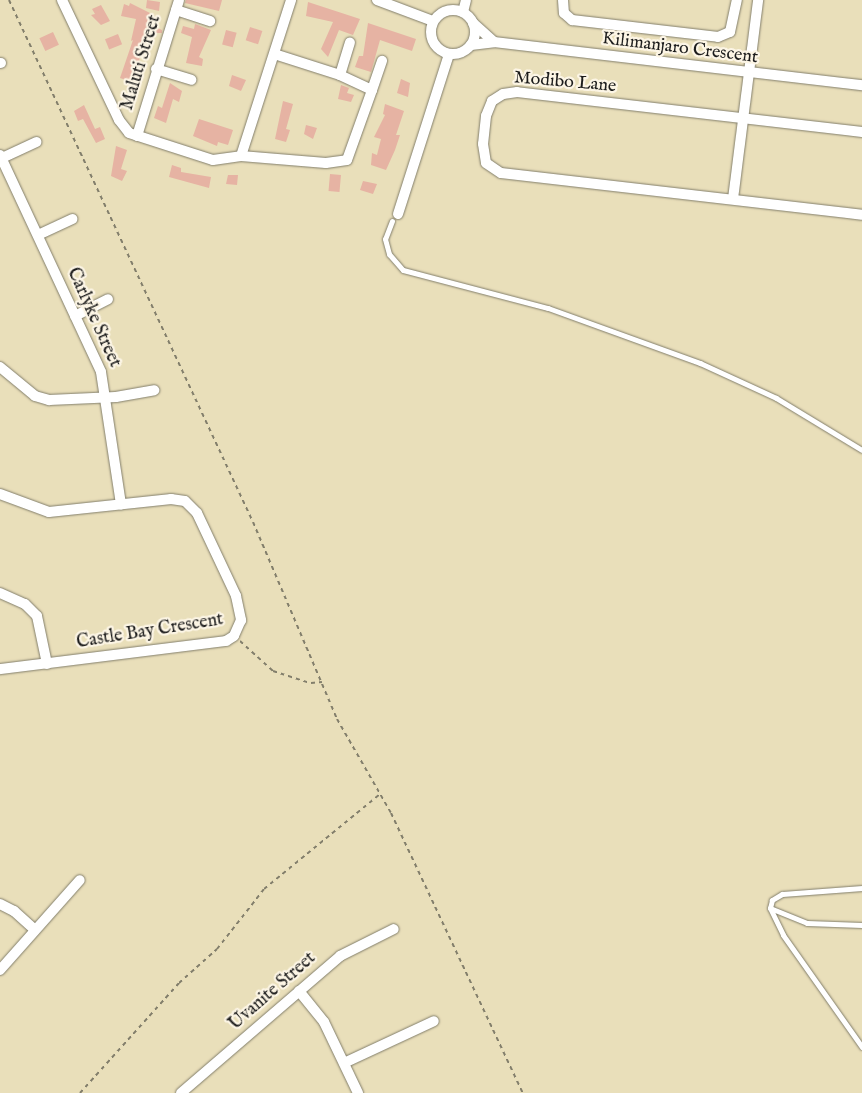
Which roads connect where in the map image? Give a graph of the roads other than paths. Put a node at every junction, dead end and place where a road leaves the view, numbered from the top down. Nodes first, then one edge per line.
1 (62, 0) edge
2 (291, 0) edge
3 (377, 0) edge
4 (466, 0) edge
5 (563, 0) edge
6 (737, 0) edge
7 (758, 0) edge
8 (177, 5) edge
9 (463, 12) junction
10 (210, 21) dead end
11 (433, 21) junction
12 (473, 23) junction
13 (494, 42) junction
14 (350, 43) dead end
15 (470, 45) junction
16 (274, 54) junction
17 (449, 54) junction
18 (382, 61) dead end
19 (156, 69) junction
20 (751, 74) junction
21 (340, 75) junction
22 (191, 80) dead end
23 (862, 85) edge
24 (372, 90) junction
25 (742, 118) junction
26 (862, 132) edge
27 (137, 136) junction
28 (36, 142) dead end
29 (241, 156) junction
30 (1, 157) edge
31 (733, 199) junction
32 (862, 215) edge
33 (395, 217) joint
34 (72, 219) dead end
35 (38, 235) junction
36 (108, 299) dead end
37 (75, 316) junction
38 (0, 367) edge
39 (154, 390) dead end
40 (107, 398) junction
41 (862, 450) edge
42 (0, 494) edge
43 (121, 505) junction
44 (0, 593) edge
45 (47, 664) junction
46 (0, 670) edge
47 (80, 880) dead end
48 (862, 888) edge
49 (0, 904) edge
50 (770, 908) junction
51 (862, 925) edge
52 (394, 929) dead end
53 (35, 930) junction
54 (0, 970) edge
55 (299, 991) junction
56 (434, 1021) dead end
57 (862, 1047) edge
58 (344, 1063) junction
59 (181, 1093) edge
60 (358, 1093) edge

1 - 27 street
2 - 16 street
3 - 11 street
4 - 9 street
5 - 6 street
7 - 20 street
8 - 10 street
8 - 19 street, Maluti Street
9 - 11 street
9 - 12 street
11 - 17 street
12 - 13 street
12 - 15 street
13 - 15 street, Kilimanjaro Crescent
13 - 20 street, Kilimanjaro Crescent
14 - 21 street
15 - 17 street
16 - 21 street
16 - 29 street
17 - 33 street
18 - 24 street
19 - 22 street
19 - 27 street, Maluti Street
20 - 23 street, Kilimanjaro Crescent
20 - 25 street
21 - 24 street
24 - 29 street
25 - 26 street, Modibo Lane
25 - 31 street
25 - 31 street, Modibo Lane
27 - 29 street
28 - 30 street
30 - 35 street, Carlyke Street
31 - 32 street, Modibo Lane
33 - 41 lane
34 - 35 street
35 - 37 street, Carlyke Street
36 - 37 street
37 - 40 street, Carlyke Street
38 - 40 street
39 - 40 street
40 - 43 street, Carlyke Street
42 - 43 street, Castle Bay Crescent
43 - 45 street, Castle Bay Crescent
44 - 45 street
45 - 46 street, Castle Bay Crescent
47 - 53 street
48 - 50 lane
49 - 53 street
50 - 51 lane
50 - 57 lane
52 - 55 street, Uvanite Street
53 - 54 street
55 - 58 street
55 - 59 street, Uvanite Street
56 - 58 street
58 - 60 street

